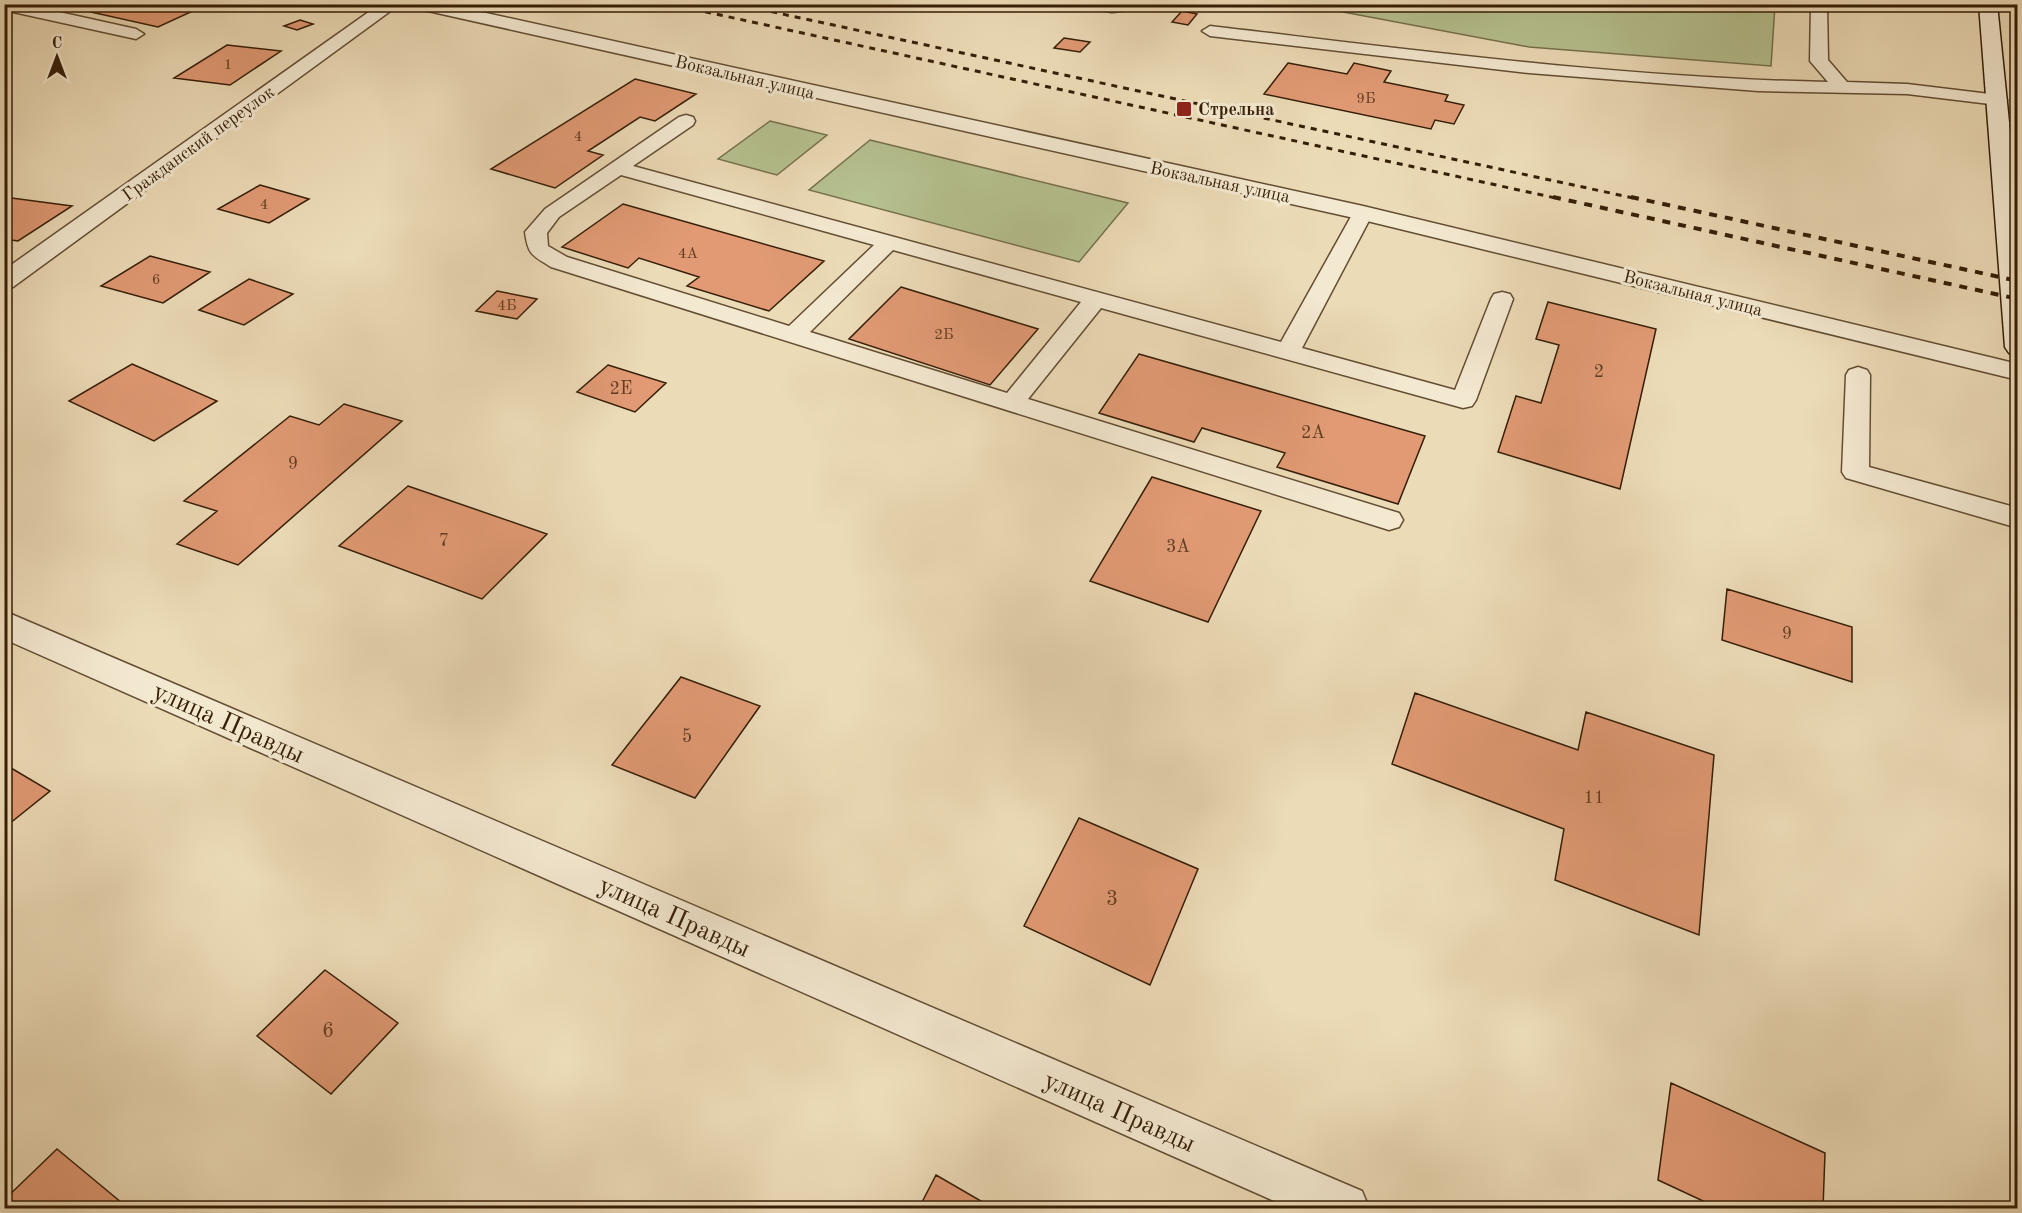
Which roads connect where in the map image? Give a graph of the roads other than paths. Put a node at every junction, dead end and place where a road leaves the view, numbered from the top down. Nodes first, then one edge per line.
1 (392, 4) edge
2 (419, 4) edge
3 (1819, 4) edge
4 (1988, 4) edge
5 (8, 5) edge
6 (1210, 31) dead end
7 (136, 34) dead end
8 (1843, 89) junction
9 (1998, 100) junction
10 (686, 121) dead end
11 (618, 168) junction
12 (1363, 213) junction
13 (889, 242) junction
14 (4, 282) edge
15 (1096, 299) junction
16 (1502, 299) dead end
17 (793, 335) junction
18 (2018, 347) edge
19 (1288, 352) junction
20 (2018, 372) edge
21 (1858, 375) dead end
22 (1012, 403) junction
23 (2018, 518) edge
24 (1389, 520) dead end
25 (4, 624) edge
26 (1345, 1209) edge

1 - 14 street, Гражданский переулок
2 - 12 street, Вокзальная улица
3 - 8 lane
4 - 9 street
5 - 7 lane
6 - 8 lane
8 - 9 lane
9 - 18 street
10 - 11 lane
11 - 13 lane
11 - 17 lane
12 - 19 lane
12 - 20 street, Вокзальная улица
13 - 15 lane
13 - 17 lane
15 - 19 lane
15 - 22 lane
16 - 19 lane
17 - 22 lane
21 - 23 lane
22 - 24 lane
25 - 26 street, улица Правды

